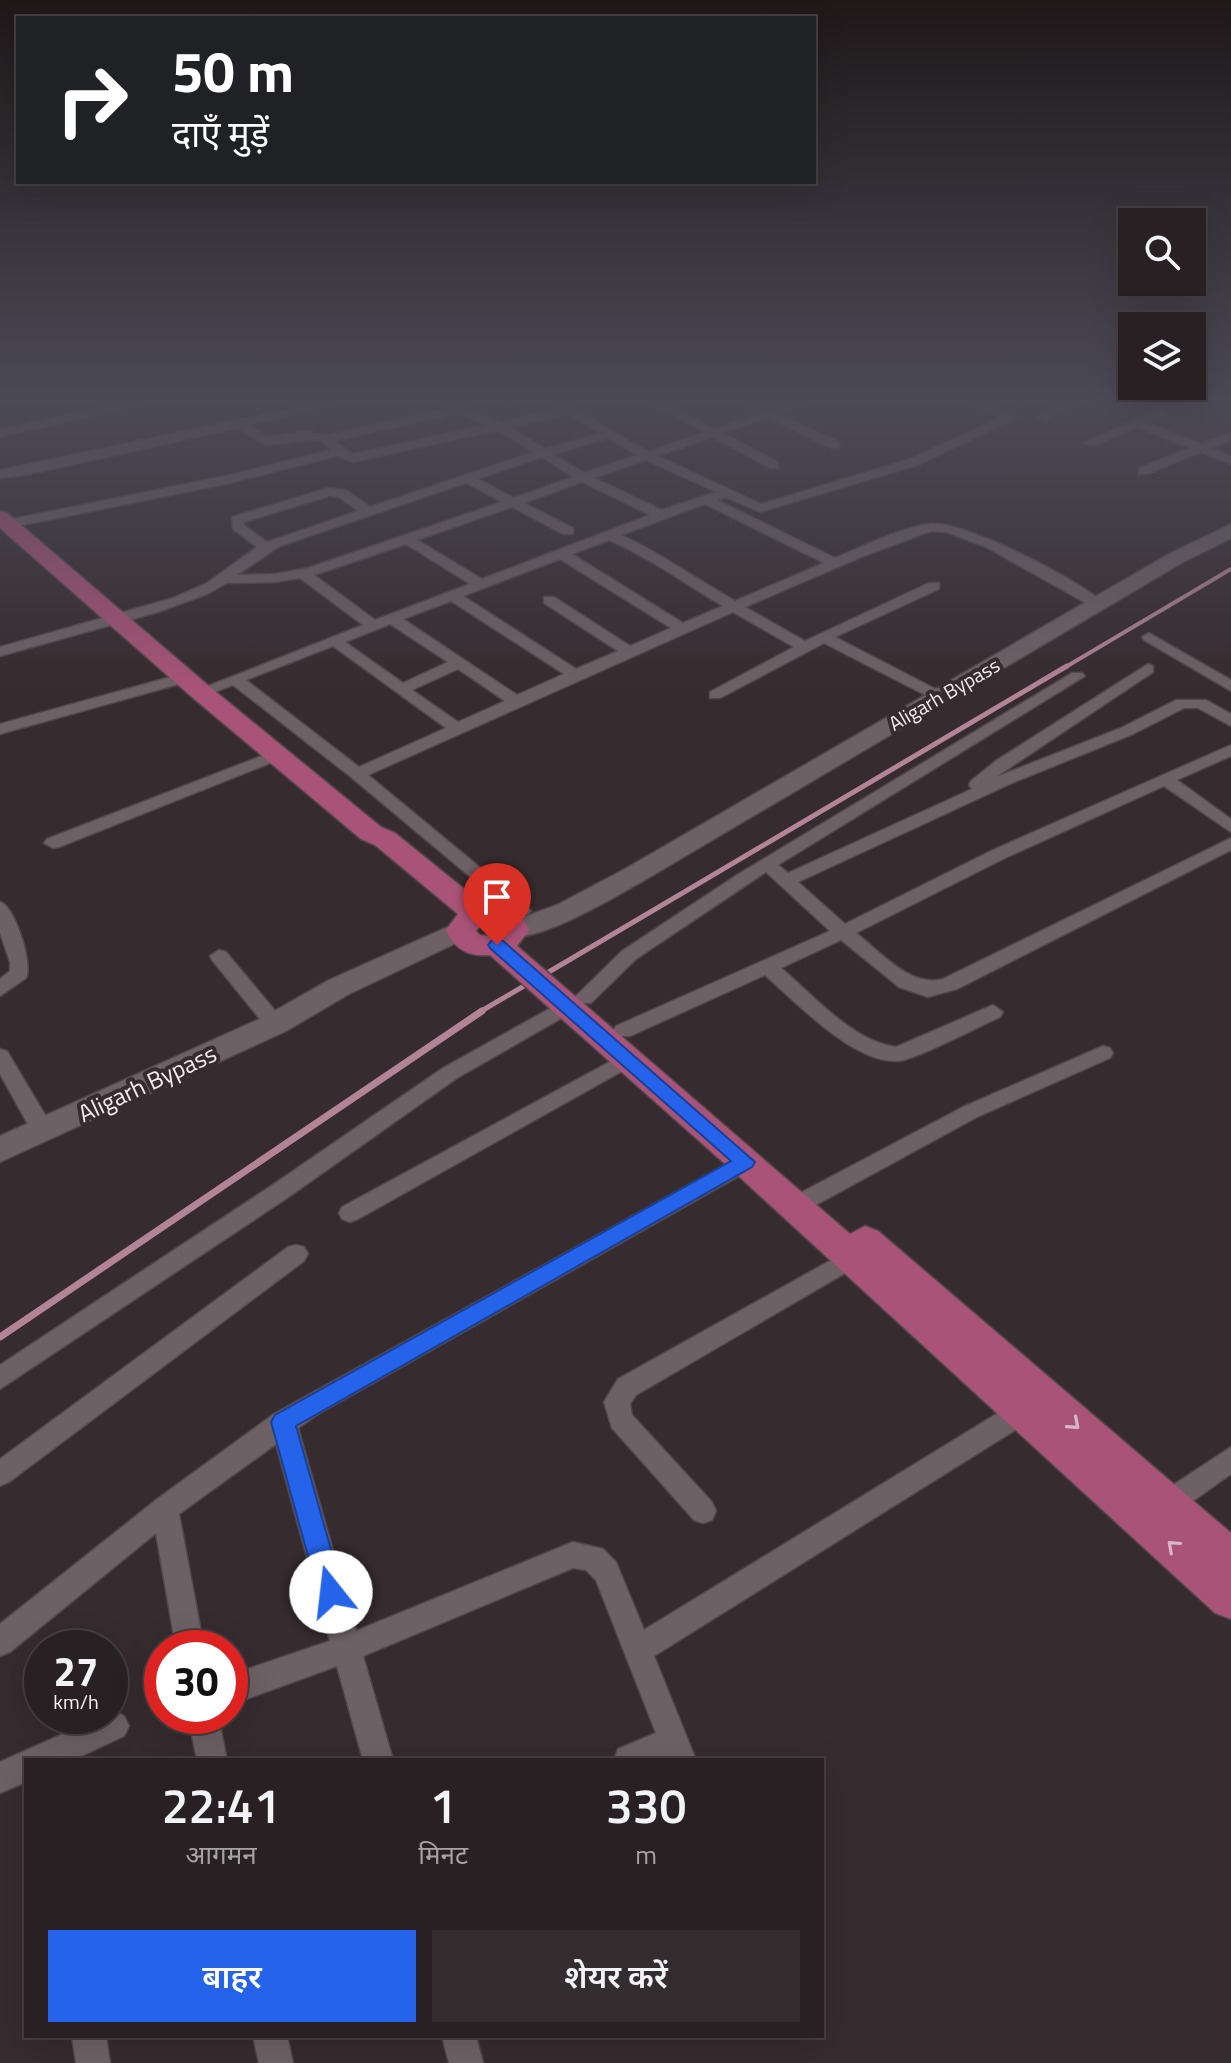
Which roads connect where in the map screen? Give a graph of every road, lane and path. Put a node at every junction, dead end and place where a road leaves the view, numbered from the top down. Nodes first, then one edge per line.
1 (128, 500) edge
2 (301, 500) edge
3 (352, 500) edge
4 (407, 500) edge
5 (508, 500) edge
6 (516, 500) edge
7 (630, 500) edge
8 (706, 500) joint
9 (741, 500) edge
10 (791, 500) edge
11 (511, 502) junction
12 (370, 513) junction
13 (661, 515) junction
14 (5, 526) edge
15 (1231, 530) edge
16 (568, 531) dead end
17 (610, 535) junction
18 (407, 539) junction
19 (265, 547) junction
20 (562, 554) junction
21 (837, 564) junction
22 (303, 574) junction
23 (228, 579) junction
24 (479, 583) junction
25 (934, 586) dead end
26 (450, 594) junction
27 (549, 600) dead end
28 (1098, 604) junction
29 (738, 607) junction
30 (391, 618) junction
31 (121, 619) junction
32 (372, 625) junction
33 (684, 630) junction
34 (824, 637) junction
35 (1149, 637) dead end
36 (333, 640) junction
37 (805, 647) junction
38 (0, 652) edge
39 (629, 652) junction
40 (459, 663) junction
41 (1148, 669) dead end
42 (575, 675) junction
43 (1077, 676) dead end
44 (235, 679) junction
45 (193, 685) junction
46 (1231, 686) edge
47 (401, 689) junction
48 (715, 695) dead end
49 (940, 697) junction
50 (517, 702) junction
51 (1231, 721) edge
52 (456, 728) junction
53 (0, 729) edge
54 (1231, 750) edge
55 (277, 755) junction
56 (357, 774) junction
57 (1167, 781) junction
58 (963, 799) junction
59 (1231, 827) edge
60 (53, 843) dead end
61 (1231, 843) edge
62 (767, 864) junction
63 (788, 880) junction
64 (1, 913) edge
65 (496, 932) junction
66 (843, 932) junction
67 (219, 956) dead end
68 (767, 966) junction
69 (0, 989) edge
70 (569, 996) junction
71 (993, 1012) dead end
72 (284, 1020) junction
73 (625, 1046) junction
74 (1103, 1053) dead end
75 (0, 1056) edge
76 (43, 1131) junction
77 (0, 1150) edge
78 (745, 1162) junction
79 (805, 1201) junction
80 (350, 1213) dead end
81 (296, 1254) dead end
82 (851, 1258) junction
83 (0, 1378) edge
84 (1033, 1405) junction
85 (283, 1422) junction
86 (1231, 1459) edge
87 (0, 1474) edge
88 (1167, 1504) junction
89 (165, 1509) junction
90 (703, 1511) dead end
91 (1231, 1561) edge
92 (1231, 1598) edge
93 (187, 1630) edge
94 (0, 1642) edge
95 (347, 1649) junction
96 (639, 1649) junction
97 (248, 1684) edge
98 (96, 1734) edge
99 (207, 1734) edge
100 (677, 1751) edge
101 (43, 1758) edge
102 (212, 1758) edge
103 (377, 1758) edge
104 (640, 1758) edge
105 (24, 1767) edge
106 (0, 1778) edge
107 (89, 2038) edge
108 (270, 2038) edge
109 (460, 2038) edge
110 (93, 2063) edge
111 (276, 2063) edge
112 (466, 2063) edge

1 - 14 street
2 - 19 street
3 - 12 street
4 - 12 street
5 - 11 street
6 - 11 street
7 - 13 street
8 - 13 street
8 - 21 street
9 - 10 street
11 - 16 street
11 - 18 street
12 - 19 street
13 - 17 street
14 - 31 main road
15 - 28 main road, Aligarh Bypass
17 - 20 street
17 - 29 street
18 - 22 street
18 - 24 street
19 - 23 street
20 - 24 street
20 - 33 street
21 - 28 street
21 - 29 street
22 - 23 street
22 - 32 street
23 - 31 street
24 - 26 street
25 - 34 street
26 - 30 street
26 - 42 street
27 - 39 street
28 - 49 main road, Aligarh Bypass
29 - 33 street
29 - 37 street
30 - 32 street
30 - 40 street
31 - 38 street
31 - 45 main road
32 - 36 street
33 - 39 street
34 - 37 street
34 - 49 street
35 - 46 street
36 - 44 street
36 - 47 street
37 - 48 street
39 - 42 street
40 - 47 street
40 - 50 street
41 - 58 street
42 - 50 street
43 - 62 street
44 - 45 street
44 - 56 street
45 - 53 street
45 - 55 main road
47 - 52 street
49 - 65 main road, Aligarh Bypass
50 - 52 street
51 - 58 street
52 - 56 street
54 - 57 street
55 - 60 street
55 - 65 main road
56 - 65 street
57 - 59 street
57 - 66 street
58 - 63 street
61 - 66 street
62 - 63 street
62 - 70 street
63 - 66 street
64 - 69 street
65 - 70 main road
65 - 72 main road, Aligarh Bypass
66 - 68 street
67 - 72 street
68 - 71 street
68 - 73 street
70 - 73 main road
70 - 83 street
72 - 76 main road, Aligarh Bypass
73 - 78 main road
73 - 79 main road
73 - 80 street
74 - 79 street
75 - 76 street
76 - 77 main road, Aligarh Bypass
78 - 79 main road
78 - 85 street
79 - 82 main road
79 - 84 main road
81 - 87 street
82 - 84 main road
82 - 90 street
84 -> 88 main road
92 -> 84 main road
84 - 96 street
85 - 89 street
85 - 95 street
86 - 88 street
88 - 91 main road
89 - 93 street
89 - 94 street
95 - 96 street
95 - 97 street
95 - 103 street
96 - 100 street
98 - 101 street
99 - 102 street
100 - 104 street
105 - 106 street
107 - 110 street
108 - 111 street
109 - 112 street

